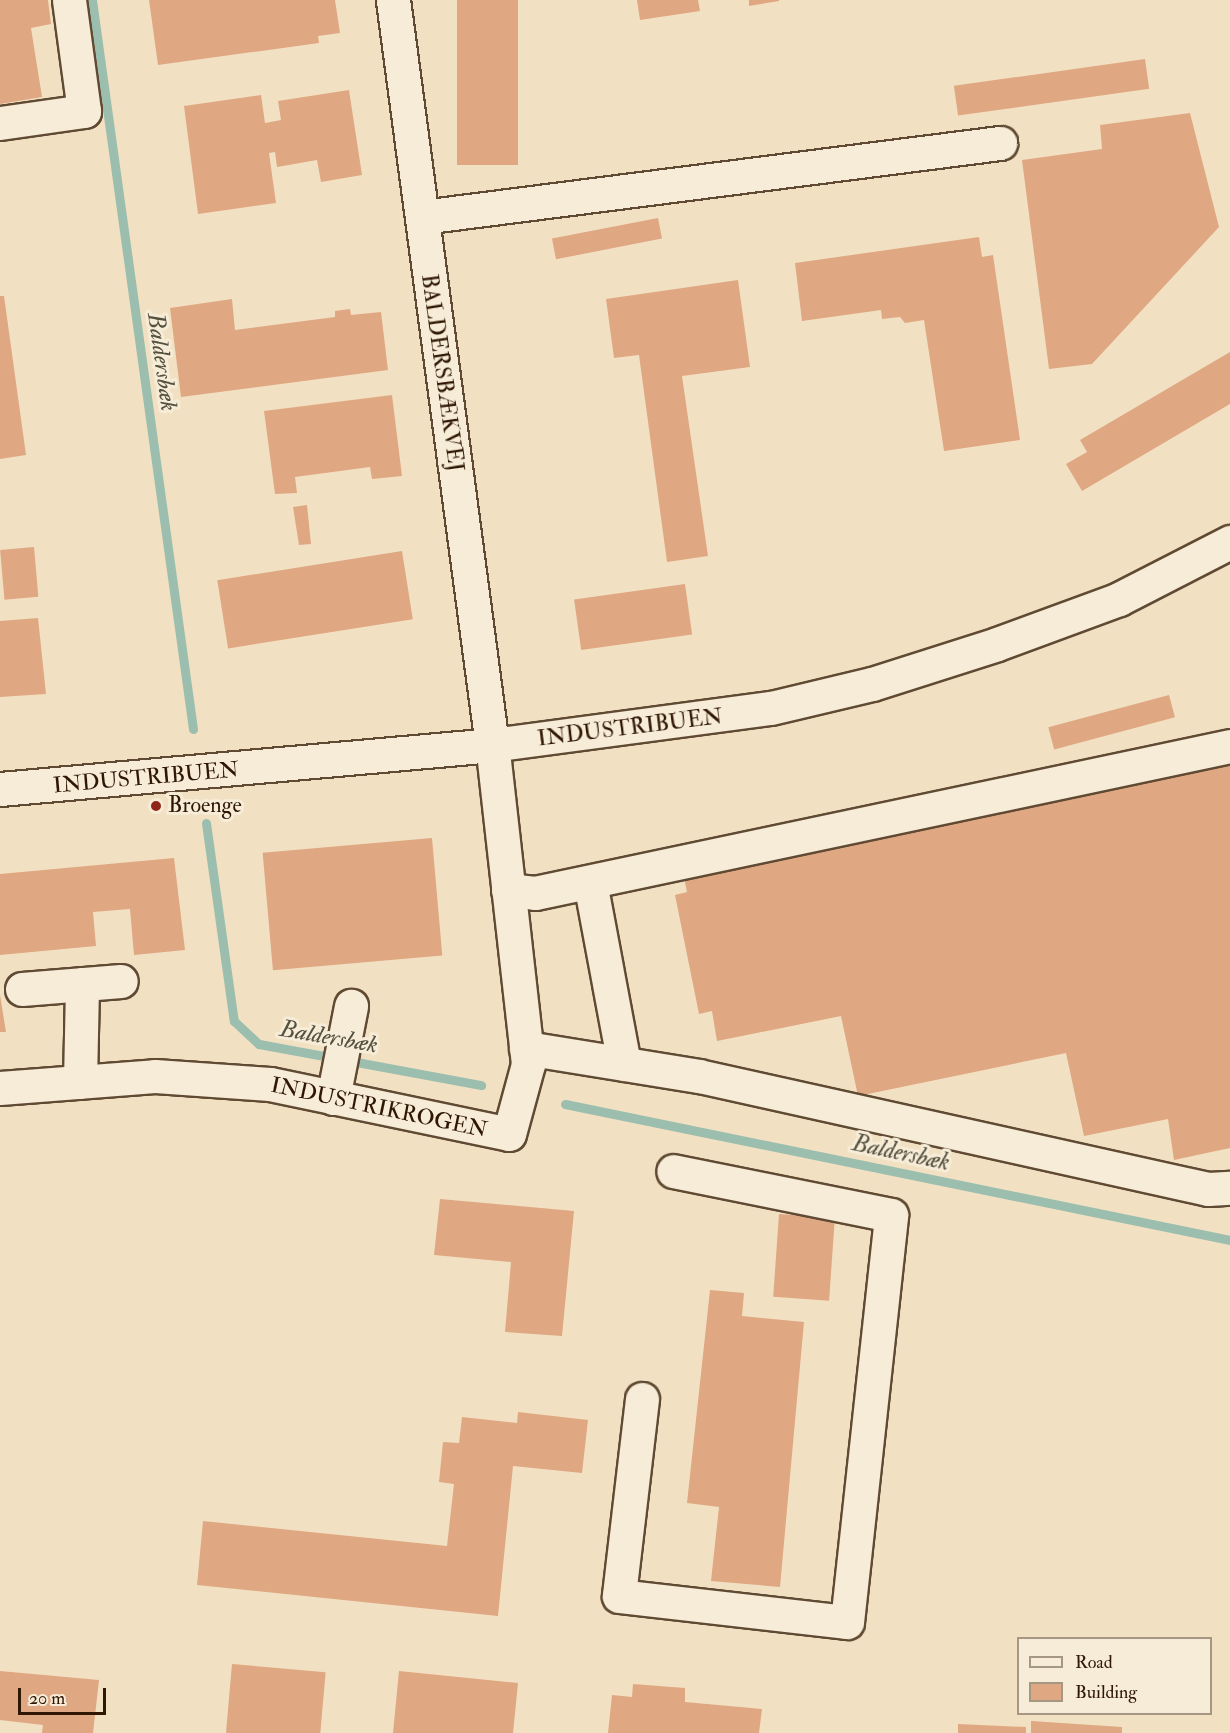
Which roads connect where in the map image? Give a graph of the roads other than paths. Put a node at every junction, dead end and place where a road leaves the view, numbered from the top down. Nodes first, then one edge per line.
1 (69, 0) edge
2 (393, 0) edge
3 (0, 123) edge
4 (1000, 142) dead end
5 (422, 217) junction
6 (1230, 542) edge
7 (492, 745) junction
8 (1230, 746) edge
9 (0, 789) edge
10 (590, 882) junction
11 (508, 890) junction
12 (121, 981) dead end
13 (82, 984) junction
14 (22, 989) dead end
15 (349, 1021) dead end
16 (526, 1048) junction
17 (624, 1064) junction
18 (80, 1082) junction
19 (336, 1083) junction
20 (0, 1089) edge
21 (673, 1171) dead end
22 (1230, 1188) edge
23 (642, 1399) dead end

1 - 3 street
2 - 5 street, BALDERSBÆKVEJ
4 - 5 street
5 - 7 street, BALDERSBÆKVEJ
6 - 7 street, INDUSTRIBUEN
7 - 9 street, INDUSTRIBUEN
7 - 11 street, INDUSTRIKROGEN
8 - 10 street
10 - 11 street
10 - 17 street
11 - 16 street, INDUSTRIKROGEN
12 - 13 street
13 - 14 street
13 - 18 street
15 - 19 street
16 - 17 street
16 - 19 street, INDUSTRIKROGEN
17 - 22 street
18 - 19 street, INDUSTRIKROGEN
18 - 20 street, INDUSTRIKROGEN
21 - 23 street

